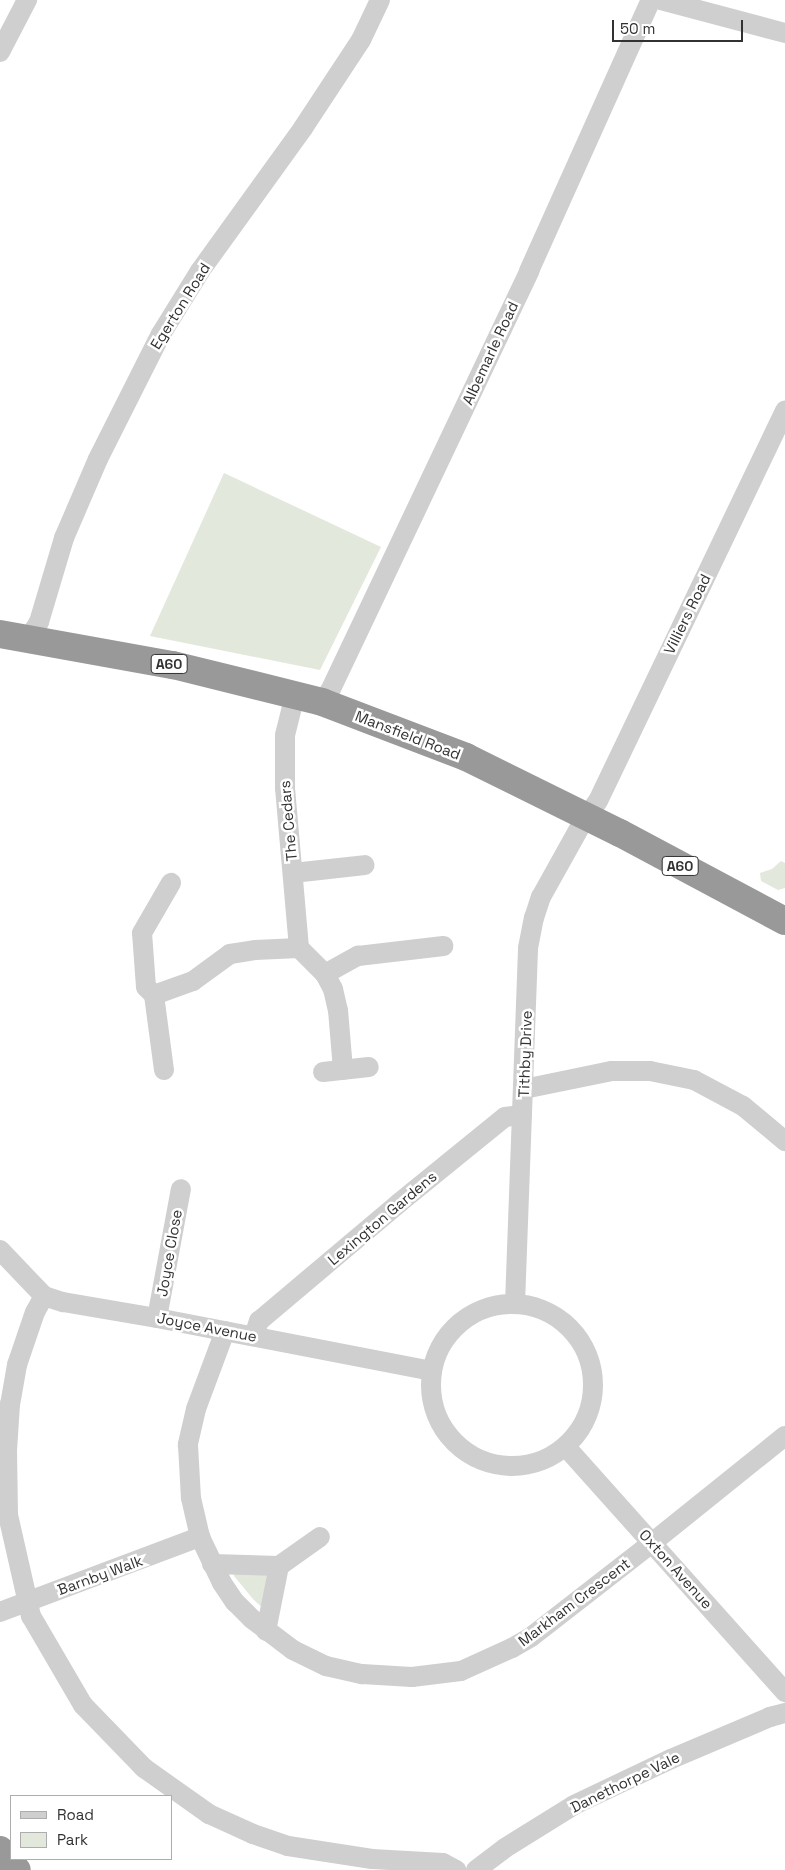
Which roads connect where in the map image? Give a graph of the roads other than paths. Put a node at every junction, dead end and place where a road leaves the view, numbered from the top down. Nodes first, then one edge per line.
1 (27, 0) edge
2 (380, 0) edge
3 (651, 0) edge
4 (661, 0) edge
5 (785, 33) edge
6 (0, 52) edge
7 (785, 411) edge
8 (0, 634) edge
9 (29, 638) junction
10 (295, 695) junction
11 (322, 702) junction
12 (587, 817) junction
13 (365, 865) dead end
14 (293, 873) junction
15 (171, 884) dead end
16 (784, 919) edge
17 (443, 946) dead end
18 (300, 948) junction
19 (325, 974) junction
20 (154, 995) junction
21 (369, 1067) dead end
22 (164, 1070) dead end
23 (343, 1070) junction
24 (322, 1072) dead end
25 (524, 1089) junction
26 (522, 1115) junction
27 (785, 1141) edge
28 (181, 1189) dead end
29 (0, 1250) edge
30 (44, 1296) junction
31 (515, 1304) junction
32 (157, 1318) junction
33 (225, 1331) junction
34 (254, 1336) junction
35 (432, 1371) junction
36 (785, 1436) edge
37 (566, 1446) junction
38 (200, 1537) junction
39 (320, 1537) dead end
40 (653, 1542) junction
41 (212, 1564) junction
42 (279, 1566) junction
43 (28, 1602) junction
44 (0, 1612) edge
45 (266, 1632) junction
46 (785, 1692) edge
47 (785, 1713) edge
48 (0, 1850) edge
49 (17, 1870) edge
50 (456, 1870) edge
51 (476, 1870) edge

1 - 6 street
2 - 9 street, Egerton Road
3 - 11 street, Albemarle Road
4 - 5 street
7 - 12 street, Villiers Road
8 - 9 highway, Mansfield Road / A60
9 - 10 highway, Mansfield Road / A60
10 - 11 highway, Mansfield Road / A60
10 - 14 street, The Cedars
11 - 12 highway, Mansfield Road / A60
12 - 16 highway, Mansfield Road / A60
12 - 25 street, Tithby Drive
13 - 14 street
14 - 18 street, The Cedars
15 - 20 street
17 - 19 street
18 - 19 street
18 - 20 street
19 - 23 street
20 - 22 street
21 - 23 street
23 - 24 street
25 - 26 street, Tithby Drive
25 - 27 street
26 - 31 street, Tithby Drive
26 - 34 street, Lexington Gardens
28 - 32 street, Joyce Close
29 - 30 street
30 - 32 street, Joyce Avenue
30 - 43 street
31 - 35 street
31 - 37 street
32 - 33 street, Joyce Avenue
33 - 34 street, Joyce Avenue
33 - 38 street, Markham Crescent
34 - 35 street, Joyce Avenue
35 - 37 street
36 - 40 street, Markham Crescent
37 - 40 street, Oxton Avenue
38 - 41 street, Markham Crescent
38 - 43 street, Barnby Walk
39 - 42 street
40 - 45 street, Markham Crescent
40 - 46 street, Oxton Avenue
41 - 42 street
41 - 45 street, Markham Crescent
42 - 45 street
43 - 44 street, Barnby Walk
43 - 50 street
47 - 51 street, Danethorpe Vale
48 - 49 highway

